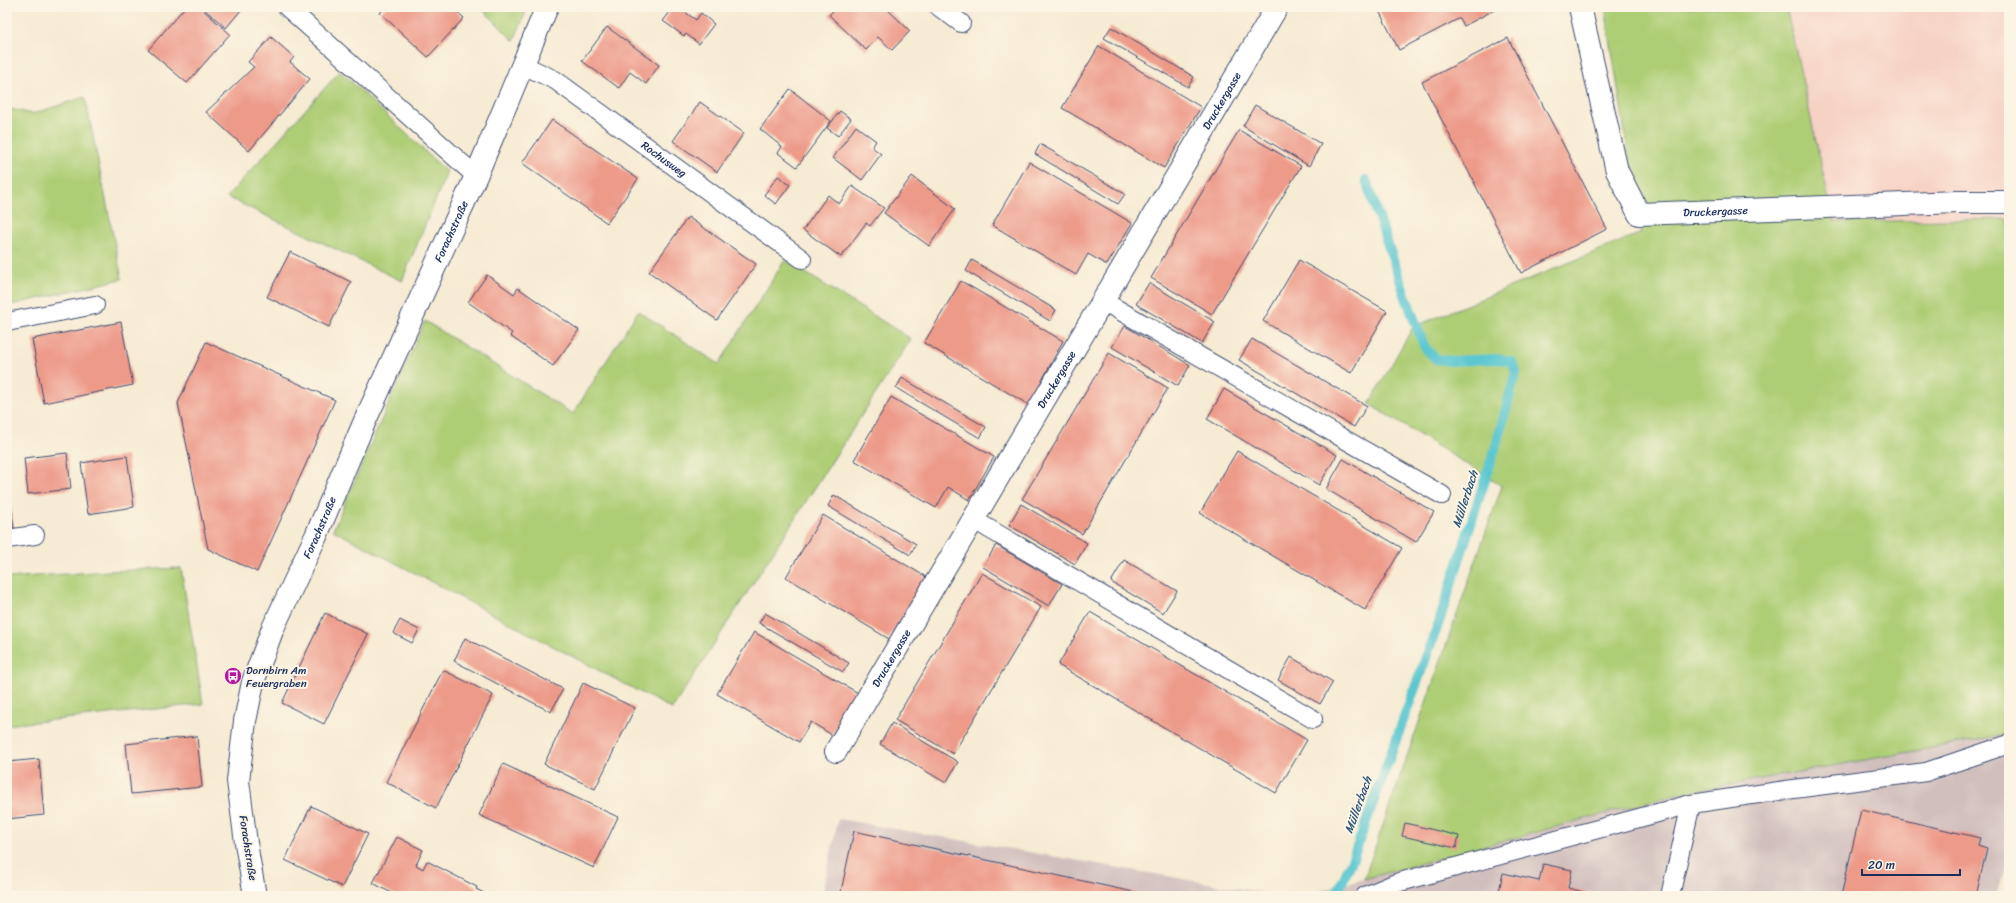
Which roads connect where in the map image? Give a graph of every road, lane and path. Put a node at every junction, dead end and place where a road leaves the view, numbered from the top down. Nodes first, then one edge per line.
1 (287, 7) edge
2 (547, 7) edge
3 (939, 7) edge
4 (1277, 7) edge
5 (1580, 7) edge
6 (961, 23) dead end
7 (523, 65) junction
8 (476, 176) junction
9 (2009, 202) edge
10 (802, 259) dead end
11 (1103, 301) junction
12 (95, 306) dead end
13 (7, 322) edge
14 (1442, 495) dead end
15 (974, 520) junction
16 (35, 535) dead end
17 (7, 539) edge
18 (1313, 719) dead end
19 (2009, 744) edge
20 (836, 751) dead end
21 (1691, 804) junction
22 (256, 896) edge
23 (1366, 896) edge
24 (1670, 896) edge

1 - 8 lane
2 - 7 street, Forachstraße
3 - 6 lane
4 - 11 street, Druckergasse
5 - 9 street, Druckergasse
7 - 8 street, Forachstraße
7 - 10 lane, Rochusweg
8 - 22 street, Forachstraße
11 - 14 lane
11 - 15 street, Druckergasse
12 - 13 lane
15 - 18 lane
15 - 20 street, Druckergasse
16 - 17 lane
19 - 21 lane
21 - 23 lane
21 - 24 lane

